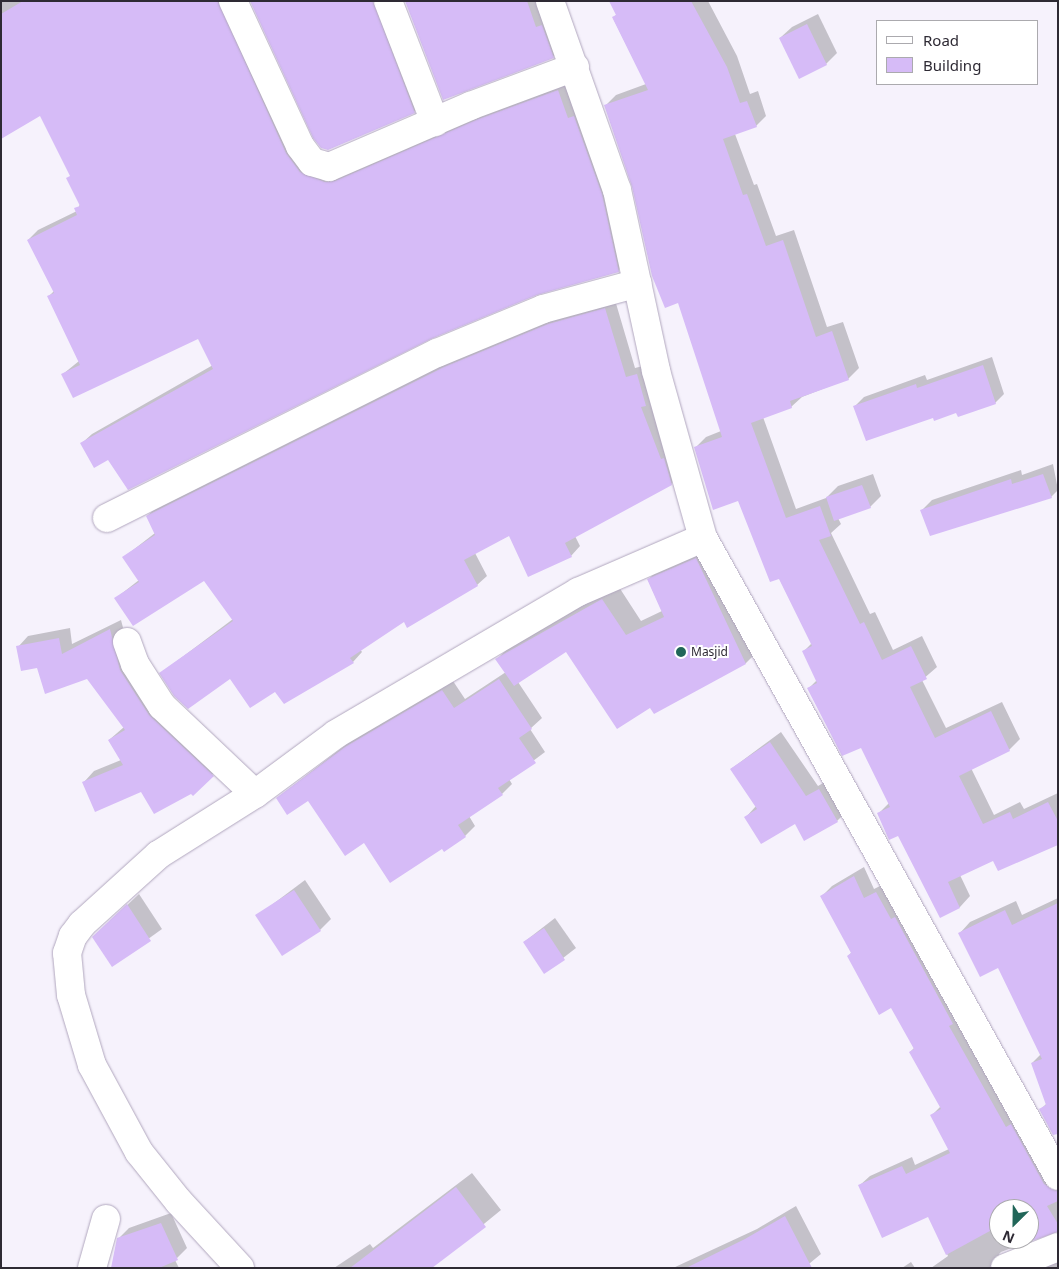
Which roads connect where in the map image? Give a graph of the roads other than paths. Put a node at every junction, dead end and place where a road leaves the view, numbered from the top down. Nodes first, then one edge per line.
1 (233, 1) edge
2 (388, 1) edge
3 (550, 1) edge
4 (576, 67) junction
5 (435, 122) junction
6 (638, 283) junction
7 (107, 518) dead end
8 (702, 538) junction
9 (127, 642) dead end
10 (254, 794) junction
11 (1058, 1176) edge
12 (106, 1219) dead end
13 (1058, 1247) edge
14 (92, 1268) edge
15 (240, 1268) edge
16 (1005, 1268) edge

1 - 5 street
2 - 5 street
3 - 4 street
4 - 5 street
4 - 6 street
6 - 7 street
6 - 8 street
8 - 10 street
8 - 11 street
9 - 10 street
10 - 15 street
12 - 14 street
13 - 16 street

